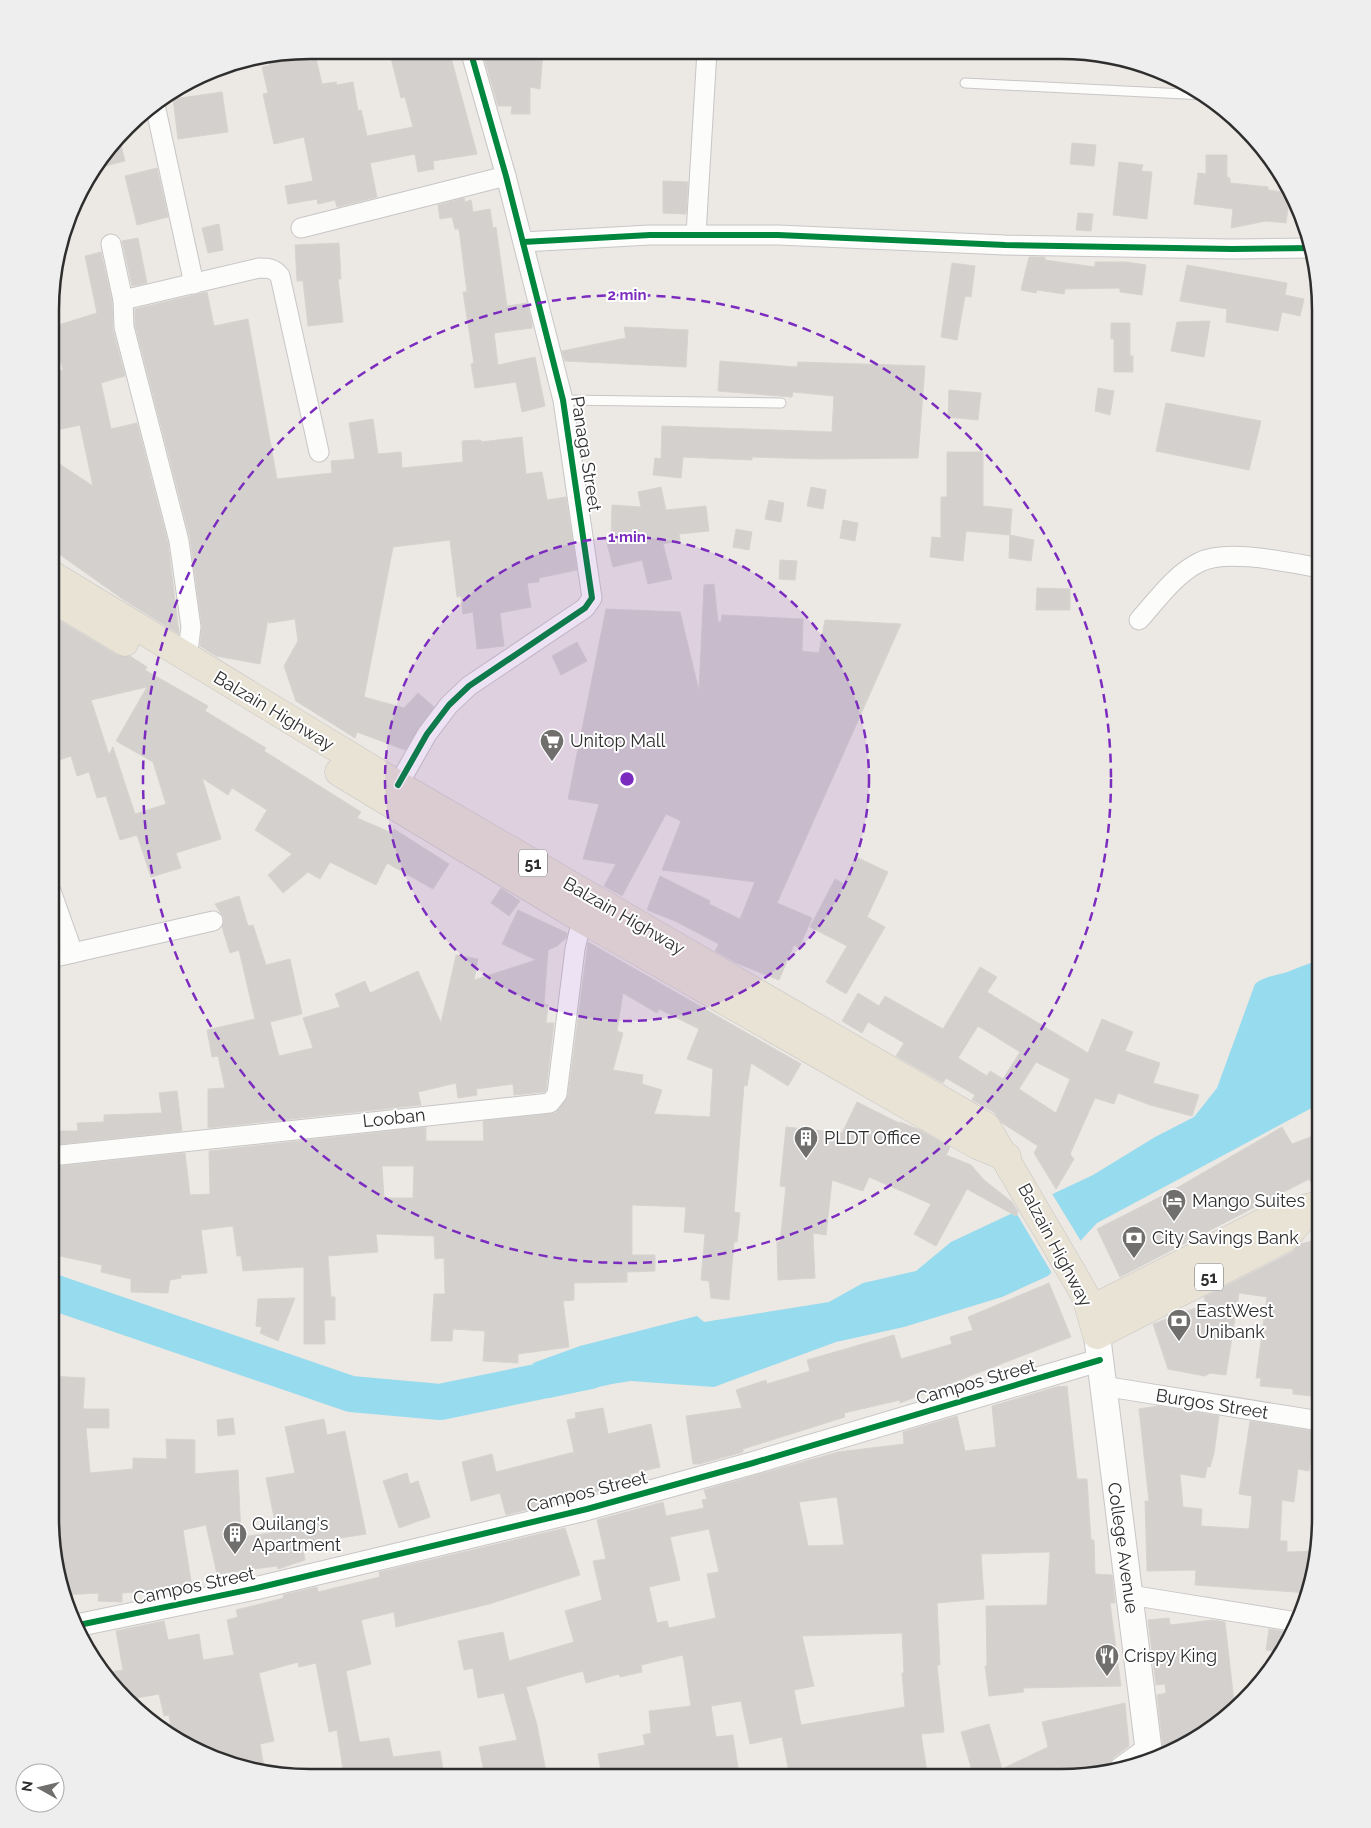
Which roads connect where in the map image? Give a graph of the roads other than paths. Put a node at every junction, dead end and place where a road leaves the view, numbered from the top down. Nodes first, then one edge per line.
1 (473, 59) edge
2 (707, 59) edge
3 (965, 83) dead end
4 (1189, 93) edge
5 (156, 112) edge
6 (506, 176) junction
7 (301, 228) dead end
8 (696, 234) junction
9 (523, 242) junction
10 (111, 244) dead end
11 (1305, 248) edge
12 (194, 284) junction
13 (123, 300) junction
14 (563, 400) junction
15 (781, 404) dead end
16 (319, 452) dead end
17 (1312, 567) edge
18 (59, 579) edge
19 (59, 602) edge
20 (1139, 620) dead end
21 (188, 659) junction
22 (398, 785) junction
23 (59, 914) edge
24 (582, 919) junction
25 (212, 921) dead end
26 (73, 953) junction
27 (59, 956) edge
28 (59, 1155) edge
29 (1011, 1165) junction
30 (1312, 1209) edge
31 (1096, 1335) junction
32 (1103, 1386) junction
33 (1312, 1420) edge
34 (1130, 1595) junction
35 (1290, 1621) edge
36 (83, 1624) edge
37 (1149, 1753) edge

1 - 6 street, Panaga Street
2 - 8 street
3 - 4 lane
5 - 12 street
6 - 7 street
6 - 9 street, Panaga Street
8 - 9 street
8 - 11 street
9 - 14 street, Panaga Street
10 - 13 street
12 - 13 street
12 - 16 street
13 - 21 street
14 - 15 lane
14 - 22 street, Panaga Street
17 - 20 street
18 - 21 main road, Balzain Highway / 51
19 - 24 main road, Balzain Highway / 51
21 - 22 main road, Balzain Highway / 51
22 - 29 main road, Balzain Highway / 51
23 - 26 street
24 - 28 street, Looban
24 - 29 main road, Balzain Highway / 51
25 - 26 street
26 - 27 street
29 - 31 main road, Balzain Highway / 51
30 - 31 main road, 51
31 - 32 main road, College Avenue
31 - 36 street, Campos Street
32 - 33 street, Burgos Street
32 - 34 main road, College Avenue
34 - 35 street
34 - 37 main road, College Avenue

